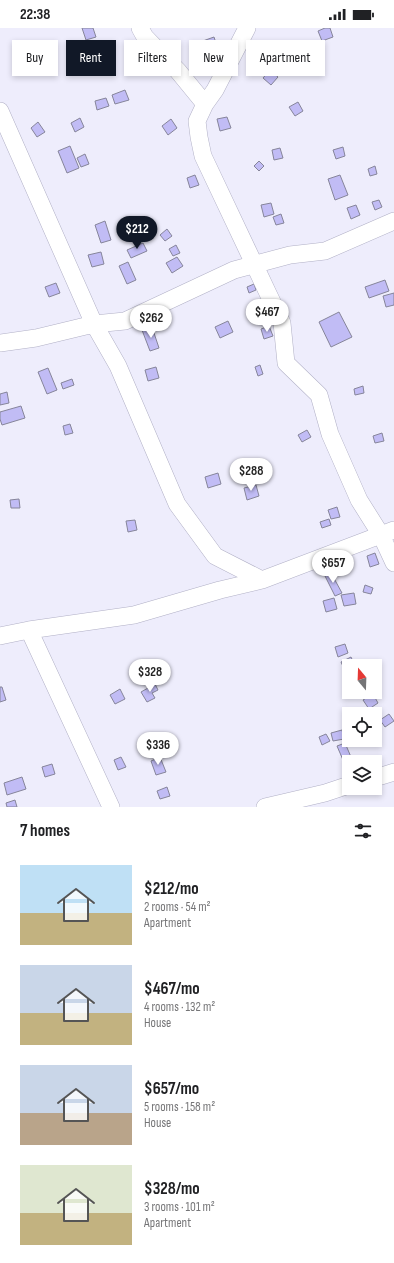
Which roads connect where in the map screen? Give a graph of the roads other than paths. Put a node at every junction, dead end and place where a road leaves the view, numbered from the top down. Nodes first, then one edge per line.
1 (140, 28) edge
2 (247, 28) edge
3 (205, 104) junction
4 (0, 111) edge
5 (394, 221) edge
6 (254, 264) junction
7 (94, 324) junction
8 (0, 343) edge
9 (387, 533) edge
10 (394, 563) edge
11 (262, 580) junction
12 (29, 630) junction
13 (0, 636) edge
14 (394, 772) edge
15 (382, 776) edge
16 (342, 787) edge
17 (111, 807) edge
18 (265, 807) edge

1 - 3 street
2 - 3 street
3 - 6 street
4 - 7 street
5 - 6 street
6 - 7 street
6 - 9 street
7 - 8 street
7 - 11 street
9 - 10 street
9 - 11 street
11 - 12 street
12 - 13 street
12 - 17 street
14 - 15 street
16 - 18 street

